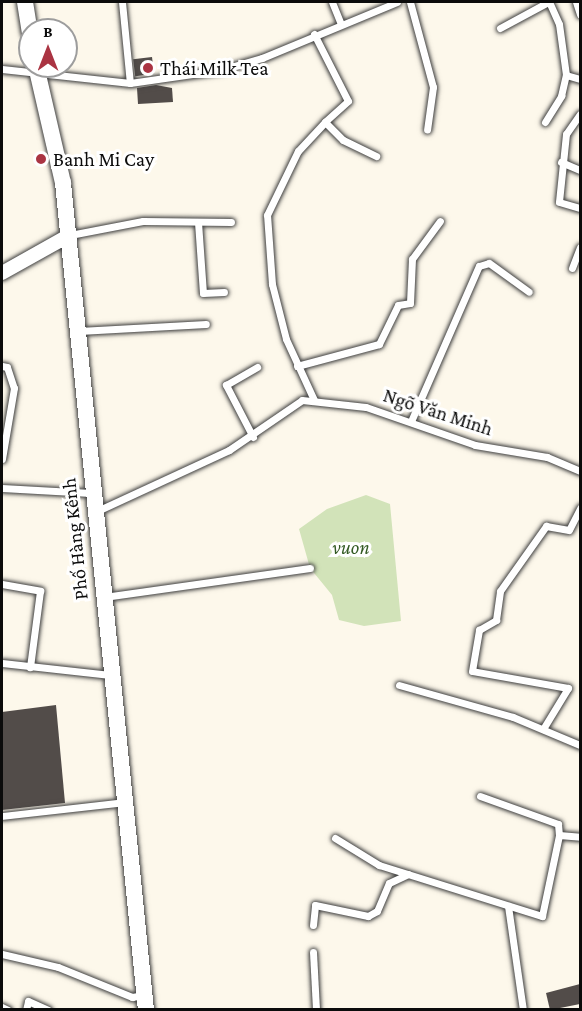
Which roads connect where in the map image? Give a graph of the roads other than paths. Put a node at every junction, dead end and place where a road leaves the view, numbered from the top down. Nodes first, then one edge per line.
1 (25, 2) edge
2 (122, 2) edge
3 (332, 2) edge
4 (397, 2) edge
5 (410, 2) edge
6 (548, 2) edge
7 (576, 2) edge
8 (580, 14) edge
9 (28, 18) edge
10 (341, 24) junction
11 (500, 28) dead end
12 (314, 34) junction
13 (2, 69) edge
14 (18, 69) edge
15 (78, 75) edge
16 (566, 75) junction
17 (38, 78) edge
18 (580, 79) edge
19 (130, 83) junction
20 (580, 114) edge
21 (325, 122) junction
22 (545, 122) dead end
23 (427, 130) dead end
24 (376, 156) dead end
25 (561, 162) junction
26 (580, 170) edge
27 (580, 208) edge
28 (440, 221) dead end
29 (198, 222) junction
30 (231, 222) dead end
31 (68, 236) junction
32 (580, 247) edge
33 (572, 268) dead end
34 (2, 273) edge
35 (529, 291) dead end
36 (224, 292) dead end
37 (206, 324) dead end
38 (76, 332) junction
39 (2, 366) edge
40 (297, 366) junction
41 (257, 367) dead end
42 (314, 400) junction
43 (412, 418) junction
44 (253, 437) junction
45 (2, 459) edge
46 (580, 471) edge
47 (2, 489) edge
48 (91, 493) junction
49 (580, 508) edge
50 (95, 512) junction
51 (310, 567) dead end
52 (2, 584) edge
53 (102, 597) junction
54 (2, 663) edge
55 (30, 667) junction
56 (110, 675) junction
57 (399, 685) dead end
58 (543, 729) junction
59 (580, 745) edge
60 (480, 796) dead end
61 (124, 802) junction
62 (2, 816) edge
63 (559, 835) junction
64 (580, 837) edge
65 (335, 838) dead end
66 (408, 874) junction
67 (508, 906) junction
68 (313, 925) dead end
69 (313, 952) dead end
70 (2, 954) edge
71 (146, 1002) edge
72 (2, 1007) edge
73 (8, 1010) edge
74 (26, 1010) edge
75 (48, 1010) edge
76 (316, 1010) edge
77 (523, 1010) edge

1 - 9 street
2 - 19 lane
3 - 10 lane
4 - 10 lane
5 - 23 lane
6 - 11 lane
6 - 16 lane
7 - 8 lane
10 - 12 lane
12 - 19 lane
12 - 21 lane
13 - 14 lane
15 - 19 lane
16 - 18 lane
16 - 22 lane
17 - 31 street, Phố Hàng Kênh
20 - 25 lane
21 - 24 lane
21 - 40 lane
25 - 26 lane
25 - 27 lane
28 - 40 lane
29 - 30 lane
29 - 31 lane
29 - 36 lane
31 - 34 street
31 - 38 street, Phố Hàng Kênh
32 - 33 lane
35 - 43 lane
37 - 38 lane
38 - 48 street, Phố Hàng Kênh
39 - 45 lane
40 - 42 lane
41 - 44 lane
42 - 43 lane, Ngõ Văn Minh
42 - 44 lane
43 - 46 lane, Ngõ Văn Minh
44 - 50 lane
47 - 48 lane
48 - 50 street, Phố Hàng Kênh
49 - 58 lane
50 - 53 street, Phố Hàng Kênh
51 - 53 lane
52 - 55 lane
53 - 56 street, Phố Hàng Kênh
54 - 55 lane
55 - 56 lane
56 - 61 street, Phố Hàng Kênh
57 - 58 lane
58 - 59 lane
60 - 63 lane
61 - 62 lane
61 - 71 street, Phố Hàng Kênh
63 - 64 lane
63 - 67 lane
65 - 66 lane
66 - 67 lane
66 - 68 lane
67 - 77 lane
69 - 76 lane
70 - 71 lane
72 - 73 lane
74 - 75 lane

